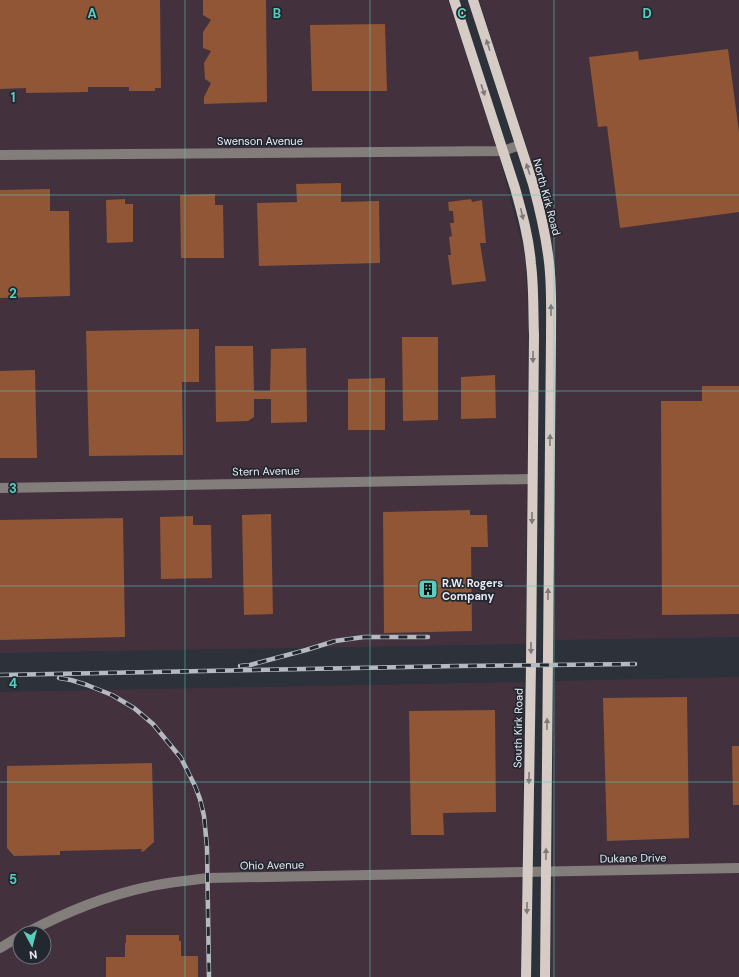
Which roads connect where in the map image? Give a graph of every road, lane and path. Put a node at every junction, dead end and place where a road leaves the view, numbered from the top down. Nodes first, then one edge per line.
1 (454, 0) edge
2 (473, 0) edge
3 (520, 145) junction
4 (503, 151) junction
5 (0, 155) edge
6 (532, 479) junction
7 (0, 488) edge
8 (739, 868) edge
9 (527, 872) junction
10 (546, 872) junction
11 (42, 925) edge
12 (12, 941) edge
13 (0, 948) edge
14 (526, 977) edge
15 (545, 977) edge

1 -> 4 main road
3 -> 2 main road, North Kirk Road
3 - 4 street, Swenson Avenue
10 -> 3 main road, North Kirk Road
4 - 5 street, Swenson Avenue
4 -> 6 main road
6 - 7 street, Stern Avenue
6 -> 9 main road, South Kirk Road
8 - 10 street, Dukane Drive
9 - 10 street, Dukane Drive
9 - 11 street, Ohio Avenue
9 -> 14 main road, South Kirk Road
10 - 15 main road
12 - 13 street

